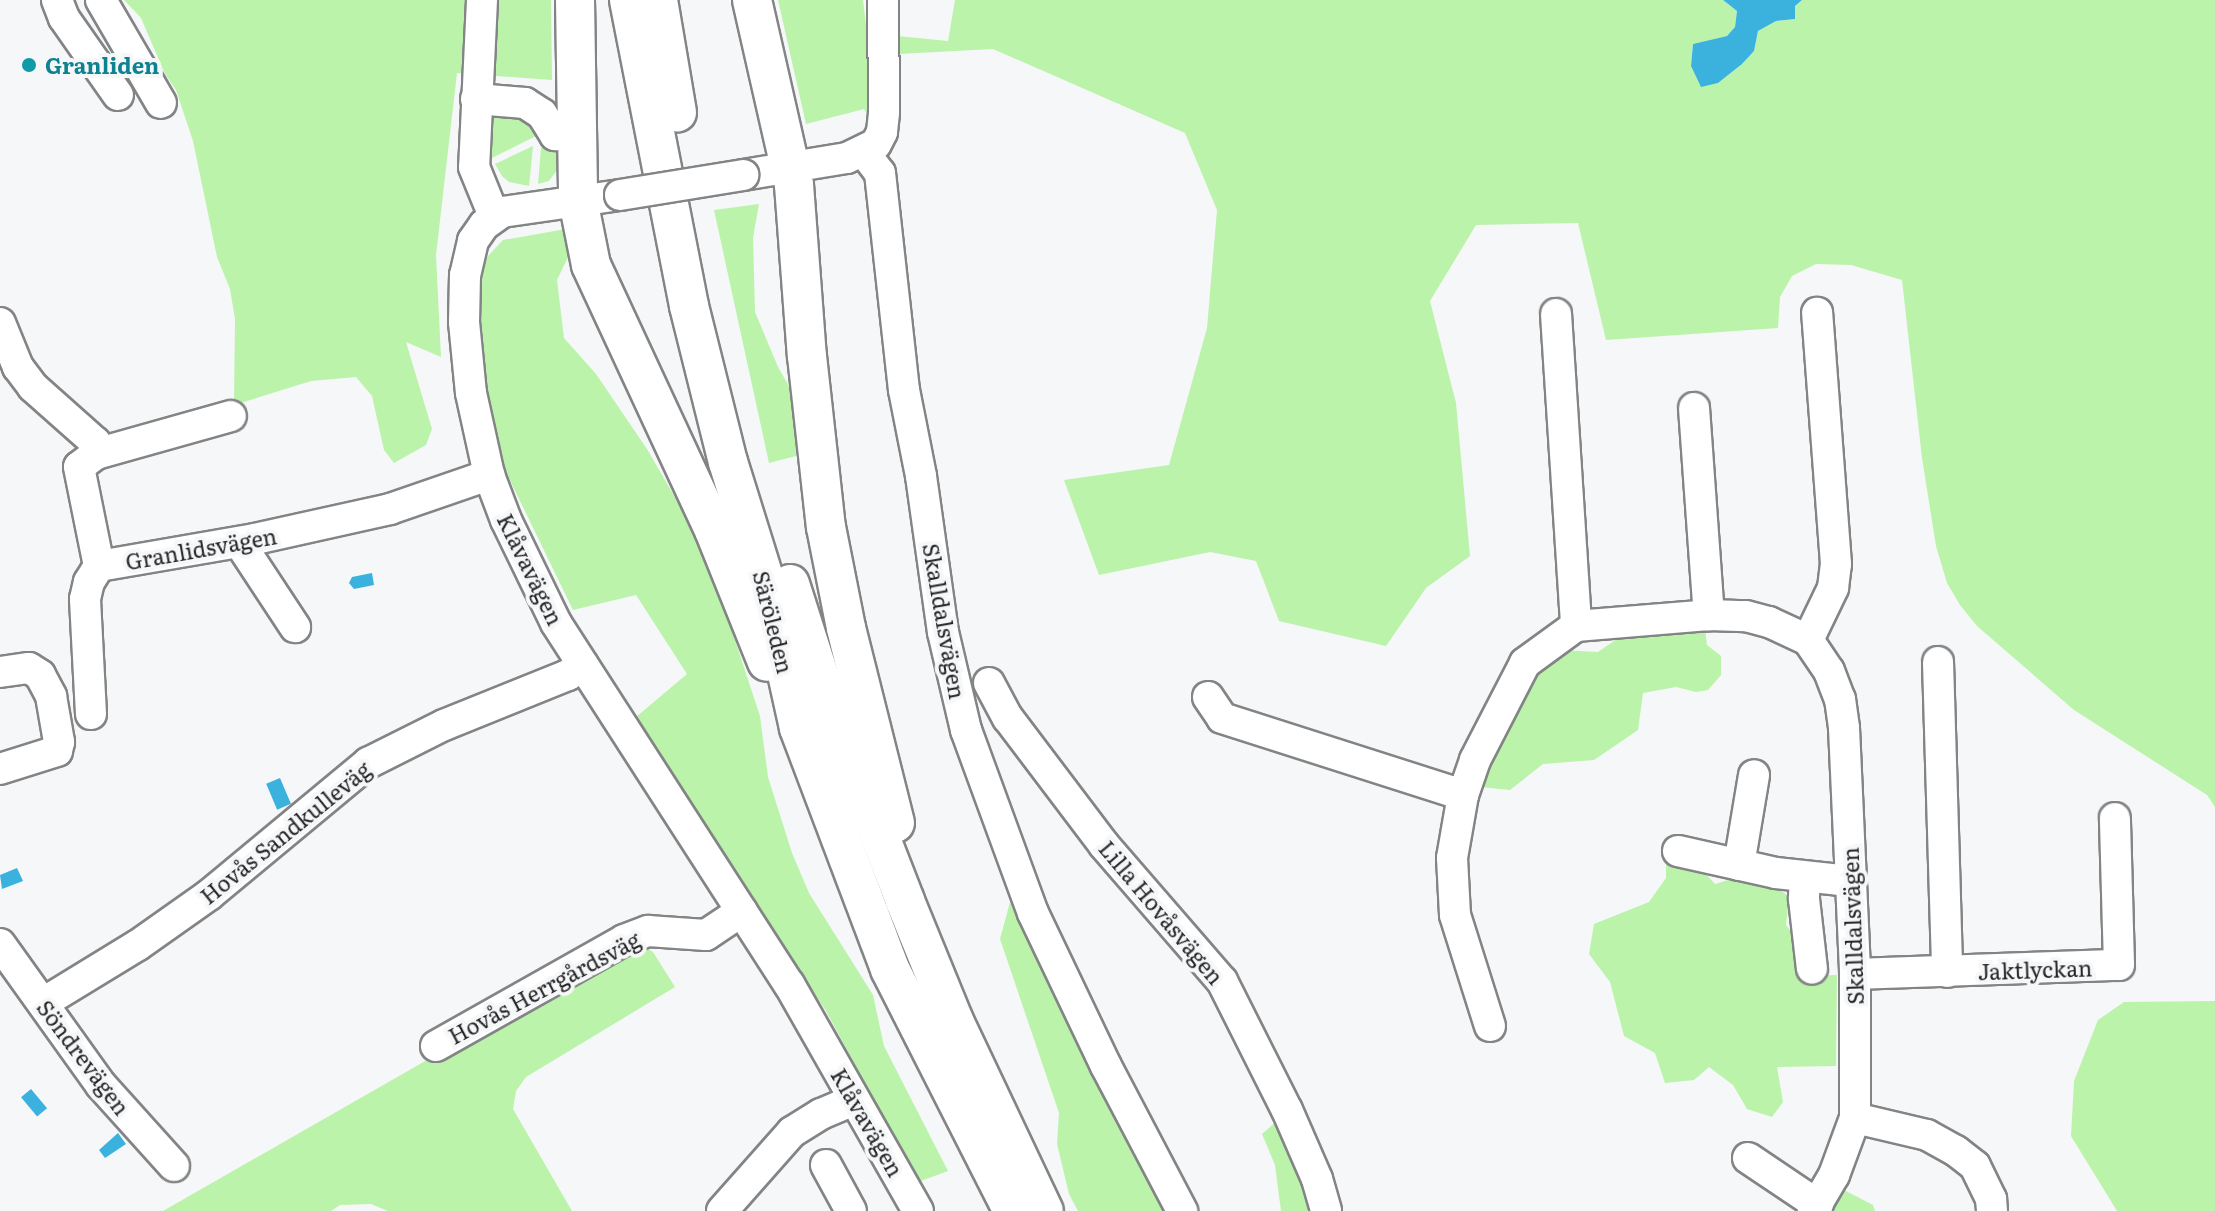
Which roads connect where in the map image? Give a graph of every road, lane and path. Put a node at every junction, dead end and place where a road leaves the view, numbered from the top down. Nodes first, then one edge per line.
1 (57, 0) edge
2 (101, 0) edge
3 (482, 0) edge
4 (575, 0) edge
5 (629, 0) edge
6 (658, 0) edge
7 (752, 0) edge
8 (883, 0) edge
9 (118, 95) dead end
10 (476, 99) junction
11 (161, 103) dead end
12 (576, 136) junction
13 (864, 152) junction
14 (792, 167) junction
15 (578, 200) junction
16 (494, 216) junction
17 (1817, 313) dead end
18 (1556, 314) dead end
19 (0, 323) edge
20 (1694, 408) dead end
21 (231, 416) dead end
22 (96, 454) junction
23 (489, 475) junction
24 (239, 542) junction
25 (99, 566) junction
26 (1709, 615) junction
27 (1576, 626) junction
28 (295, 627) dead end
29 (1808, 640) junction
30 (1938, 662) dead end
31 (583, 665) junction
32 (0, 672) edge
33 (989, 683) dead end
34 (1208, 697) dead end
35 (91, 714) dead end
36 (1008, 718) junction
37 (799, 728) junction
38 (966, 730) junction
39 (0, 769) edge
40 (1754, 775) dead end
41 (1463, 795) junction
42 (2115, 818) dead end
43 (1678, 851) dead end
44 (1739, 865) junction
45 (1805, 877) junction
46 (1850, 881) junction
47 (905, 901) junction
48 (742, 911) junction
49 (0, 944) edge
50 (1812, 969) dead end
51 (1947, 972) junction
52 (1855, 974) junction
53 (43, 1003) junction
54 (1490, 1026) dead end
55 (436, 1046) dead end
56 (854, 1100) junction
57 (1855, 1118) junction
58 (1748, 1158) dead end
59 (826, 1165) dead end
60 (174, 1166) dead end
61 (1816, 1208) edge
62 (722, 1211) edge
63 (851, 1211) edge
64 (918, 1211) edge
65 (1013, 1211) edge
66 (1044, 1211) edge
67 (1182, 1211) edge
68 (1326, 1211) edge
69 (1992, 1211) edge

1 - 9 street
2 - 11 street
3 - 10 street
4 - 12 main road
5 - 37 main road, Säröleden
6 - 47 main road, Säröleden
7 - 14 main road
8 - 13 street
10 - 12 street
10 - 16 street
12 - 15 main road
13 - 14 street
13 - 38 street, Skalldalsvägen
14 - 15 street, bridge
14 - 47 main road
15 - 16 street
15 - 37 main road
16 - 23 street, Klåvavägen
17 - 29 street
18 - 27 street
19 - 22 street
20 - 26 street
21 - 22 street
22 - 25 street, Granlidsvägen
23 - 24 street, Granlidsvägen
23 - 31 street, Klåvavägen
24 - 25 street, Granlidsvägen
24 - 28 street
25 - 35 street
26 - 27 street
26 - 29 street
27 - 41 street
29 - 46 street, Skalldalsvägen
30 - 51 street, Jaktlyckan
31 - 48 street, Klåvavägen
31 - 53 street, Hovås Sandkulleväg
32 - 39 street
33 - 36 street, Lilla Hovåsvägen
34 - 41 street
36 - 38 street
36 - 68 street, Lilla Hovåsvägen
37 - 65 main road, Säröleden
38 - 67 street, Skalldalsvägen
40 - 44 street
41 - 54 street
42 - 51 street, Jaktlyckan
43 - 44 street
44 - 45 street
45 - 46 street
45 - 50 street
46 - 52 street, Skalldalsvägen
47 - 66 main road, Säröleden
48 - 55 street, Hovås Herrgårdsväg
48 - 56 street, Klåvavägen
49 - 53 street, Söndrevägen
51 - 52 street, Jaktlyckan
52 - 57 street, Skalldalsvägen
53 - 60 street, Söndrevägen
56 - 62 street
56 - 64 street, Klåvavägen
57 - 61 street, Skalldalsvägen
57 - 69 street
58 - 61 street
59 - 63 street

